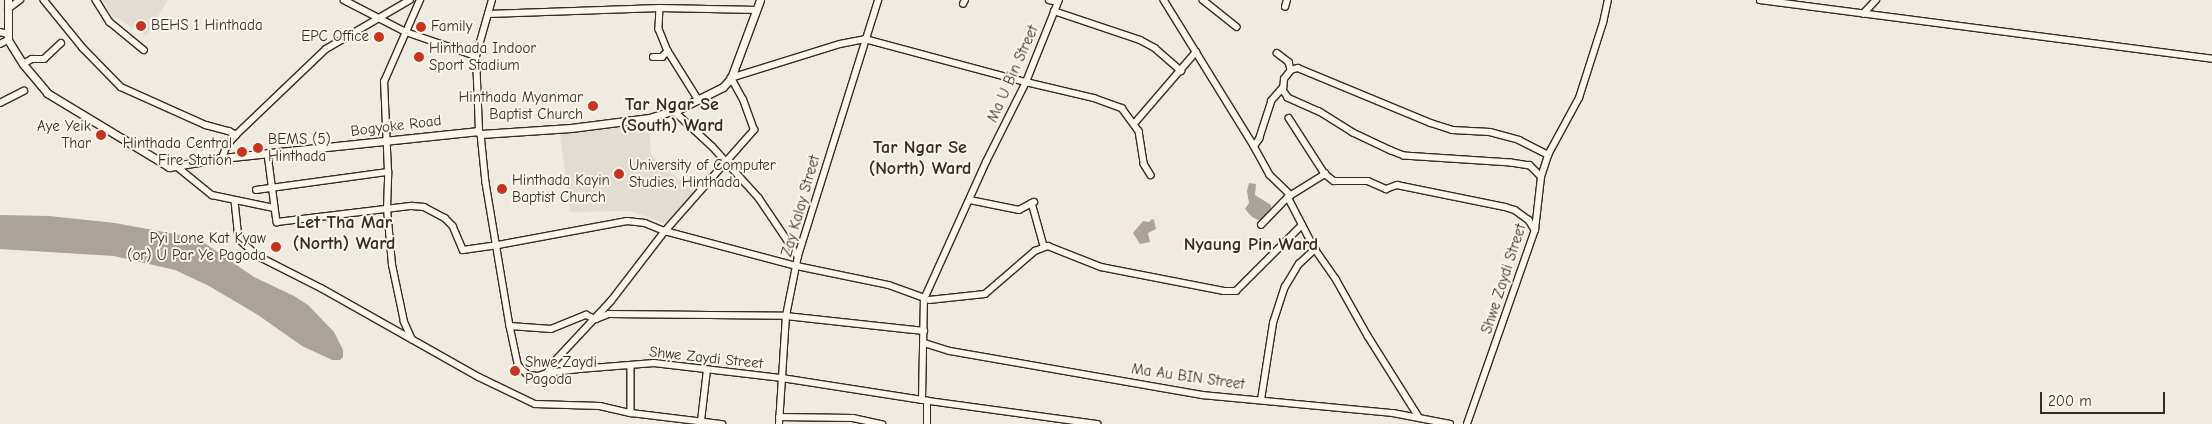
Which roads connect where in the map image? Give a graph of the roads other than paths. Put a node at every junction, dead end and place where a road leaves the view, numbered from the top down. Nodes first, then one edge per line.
1 (8, 0) edge
2 (20, 0) edge
3 (44, 0) edge
4 (96, 0) edge
5 (344, 0) edge
6 (361, 0) edge
7 (410, 0) edge
8 (420, 0) edge
9 (492, 0) edge
10 (760, 0) edge
11 (878, 0) edge
12 (1049, 0) edge
13 (1164, 0) edge
14 (1203, 0) edge
15 (1287, 0) edge
16 (1608, 0) edge
17 (1760, 0) edge
18 (1876, 0) edge
19 (1058, 1) edge
20 (359, 7) junction
21 (1286, 7) dead end
22 (660, 8) junction
23 (8, 9) junction
24 (757, 10) junction
25 (1054, 12) junction
26 (488, 14) junction
27 (1863, 14) junction
28 (378, 17) junction
29 (1237, 27) dead end
30 (0, 32) edge
31 (406, 32) junction
32 (8, 37) junction
33 (865, 39) junction
34 (61, 43) dead end
35 (0, 44) edge
36 (144, 50) dead end
37 (668, 52) junction
38 (1196, 52) junction
39 (1277, 53) dead end
40 (476, 56) junction
41 (653, 57) dead end
42 (2212, 59) edge
43 (23, 64) junction
44 (1291, 70) junction
45 (1181, 71) junction
46 (730, 78) junction
47 (1026, 82) junction
48 (1283, 87) junction
49 (24, 91) dead end
50 (698, 99) junction
51 (0, 102) edge
52 (673, 110) junction
53 (1289, 118) dead end
54 (1134, 124) junction
55 (480, 133) junction
56 (236, 135) junction
57 (386, 141) junction
58 (1254, 146) junction
59 (268, 154) junction
60 (1548, 155) junction
61 (222, 158) junction
62 (726, 163) junction
63 (175, 165) junction
64 (388, 172) junction
65 (1325, 174) junction
66 (1151, 175) dead end
67 (1541, 177) junction
68 (272, 188) junction
69 (256, 190) dead end
70 (1290, 196) junction
71 (970, 200) junction
72 (235, 201) junction
73 (274, 208) junction
74 (387, 209) junction
75 (1261, 225) dead end
76 (1302, 225) junction
77 (1535, 230) junction
78 (665, 231) junction
79 (498, 246) junction
80 (1044, 246) junction
81 (1314, 249) junction
82 (798, 256) junction
83 (797, 266) junction
84 (925, 298) junction
85 (786, 316) junction
86 (596, 319) junction
87 (510, 326) junction
88 (924, 331) junction
89 (412, 340) junction
90 (924, 343) junction
91 (630, 364) junction
92 (707, 370) junction
93 (547, 373) junction
94 (782, 378) junction
95 (924, 400) junction
96 (1261, 400) junction
97 (631, 413) junction
98 (1419, 417) junction
99 (701, 421) junction
100 (779, 421) edge
101 (722, 424) edge
102 (882, 424) edge
103 (926, 424) edge
104 (1097, 424) edge
105 (1450, 424) edge
106 (1467, 424) edge

1 - 23 main road
2 - 23 street
3 - 56 street
4 - 36 street
5 - 20 street
6 - 20 street
7 - 28 street
8 - 31 street
9 - 26 street, Shwe Zaydi Street
10 - 24 main road
11 - 33 street, Zay Kalay Street
12 - 19 street
13 - 38 street
14 - 29 street
15 - 21 street
16 - 60 street, Shwe Zaydi Street
17 - 27 street
18 - 27 street
19 - 25 street, Ma U Bin Street
20 - 28 street
22 - 24 street
22 - 26 street
22 - 37 street
23 - 32 main road
24 - 46 main road
25 - 45 street
25 - 47 street, Ma U Bin Street
26 - 40 street, Shwe Zaydi Street
27 - 42 street
28 - 31 street
28 - 56 street
30 - 32 street
31 - 40 street
31 - 57 street
32 - 35 street
32 - 43 main road
33 - 46 street
33 - 47 street
33 - 82 street, Zay Kalay Street
34 - 43 street
37 - 41 street
37 - 50 street
38 - 45 street
38 - 58 street
39 - 44 street
40 - 55 street, Shwe Zaydi Street
43 - 63 main road
44 - 48 street
44 - 60 street
45 - 54 street
46 - 50 main road, Bogyoke Road
46 - 62 street
47 - 54 street
47 - 71 street, Ma U Bin Street
48 - 58 street
48 - 67 street
49 - 51 street
50 - 52 main road, Bogyoke Road
52 - 55 main road, Bogyoke Road
52 - 62 street
53 - 65 street
54 - 66 street
55 - 57 main road, Bogyoke Road
55 - 79 street, Shwe Zaydi Street
56 - 61 street
57 - 59 main road, Bogyoke Road
57 - 64 street
58 - 70 street
59 - 61 main road, Bogyoke Road
59 - 68 street
60 - 67 street, Shwe Zaydi Street
61 - 63 main road, Bogyoke Road
62 - 78 street
62 - 82 street
63 - 72 street
64 - 68 street
64 - 74 street
65 - 70 street
65 - 77 street
67 - 77 street, Shwe Zaydi Street
68 - 69 street
68 - 73 street
70 - 75 street
70 - 76 street
71 - 80 street
71 - 84 street, Ma U Bin Street
72 - 73 street
72 - 89 street
73 - 74 street
74 - 79 street
74 - 89 street
76 - 80 street
76 - 81 street
77 - 106 street, Shwe Zaydi Street
78 - 79 street
78 - 83 street
78 - 86 street
79 - 87 street, Shwe Zaydi Street
80 - 84 street
81 - 96 street
81 - 98 street
82 - 83 street, Zay Kalay Street
83 - 84 street
83 - 85 street, Zay Kalay Street
84 - 88 street, Ma U Bin Street
85 - 86 street
85 - 88 street
85 - 94 street, Zay Kalay Street
86 - 87 street
86 - 93 street
87 - 93 street, Shwe Zaydi Street
88 - 90 street, Ma U Bin Street
89 - 97 street
90 - 95 street, Ma U Bin Street
90 - 96 street, Ma Au BIN Street
91 - 92 street, Shwe Zaydi Street
91 - 93 street, Shwe Zaydi Street
91 - 97 street
92 - 94 street, Shwe Zaydi Street
92 - 99 street
94 - 95 street, Shwe Zaydi Street
94 - 100 street, Zay Kalay Street
95 - 103 street, Ma U Bin Street
95 - 104 street, Shwe Zaydi Street
96 - 98 street, Ma Au BIN Street
97 - 99 street
98 - 105 street, Ma Au BIN Street
99 - 101 street
100 - 102 street

